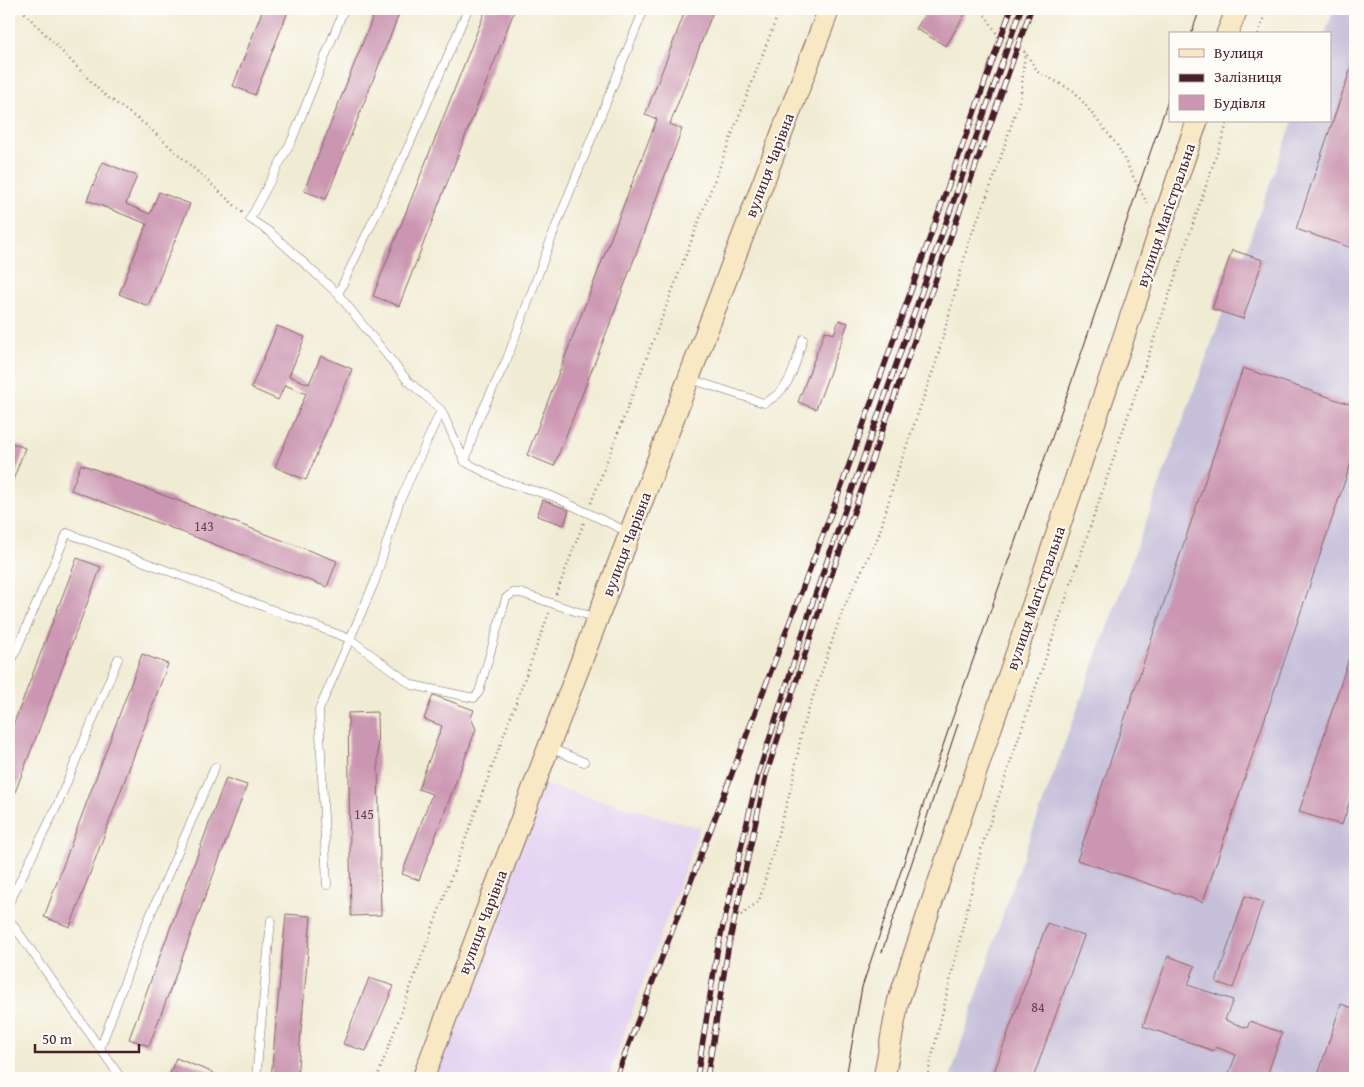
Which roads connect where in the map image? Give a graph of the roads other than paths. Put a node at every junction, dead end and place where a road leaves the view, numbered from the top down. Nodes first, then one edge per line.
1 (344, 9) edge
2 (468, 9) edge
3 (644, 9) edge
4 (829, 9) edge
5 (1236, 9) edge
6 (1229, 32) edge
7 (1197, 122) edge
8 (338, 294) junction
9 (803, 339) dead end
10 (688, 379) junction
11 (440, 410) junction
12 (465, 462) junction
13 (630, 533) junction
14 (598, 618) junction
15 (350, 639) junction
16 (118, 659) dead end
17 (9, 667) edge
18 (548, 747) junction
19 (584, 762) dead end
20 (215, 767) dead end
21 (327, 885) dead end
22 (9, 903) edge
23 (9, 919) edge
24 (271, 920) dead end
25 (100, 1049) junction
26 (121, 1078) edge
27 (256, 1078) edge
28 (423, 1078) edge
29 (884, 1078) edge

1 - 8 lane
2 - 8 lane
3 - 12 lane
4 - 10 main road, вулиця Чарівна
5 - 6 main road
7 - 29 main road, вулиця Магістральна
8 - 11 lane
9 - 10 lane
10 - 13 main road, вулиця Чарівна
11 - 12 lane
11 - 15 lane
12 - 13 lane
13 - 14 main road, вулиця Чарівна
14 - 15 lane
14 - 18 main road, вулиця Чарівна
15 - 17 lane
15 - 21 lane
16 - 22 lane
18 - 19 lane
18 - 28 main road, вулиця Чарівна
20 - 25 lane
23 - 25 lane
24 - 27 lane
25 - 26 lane

